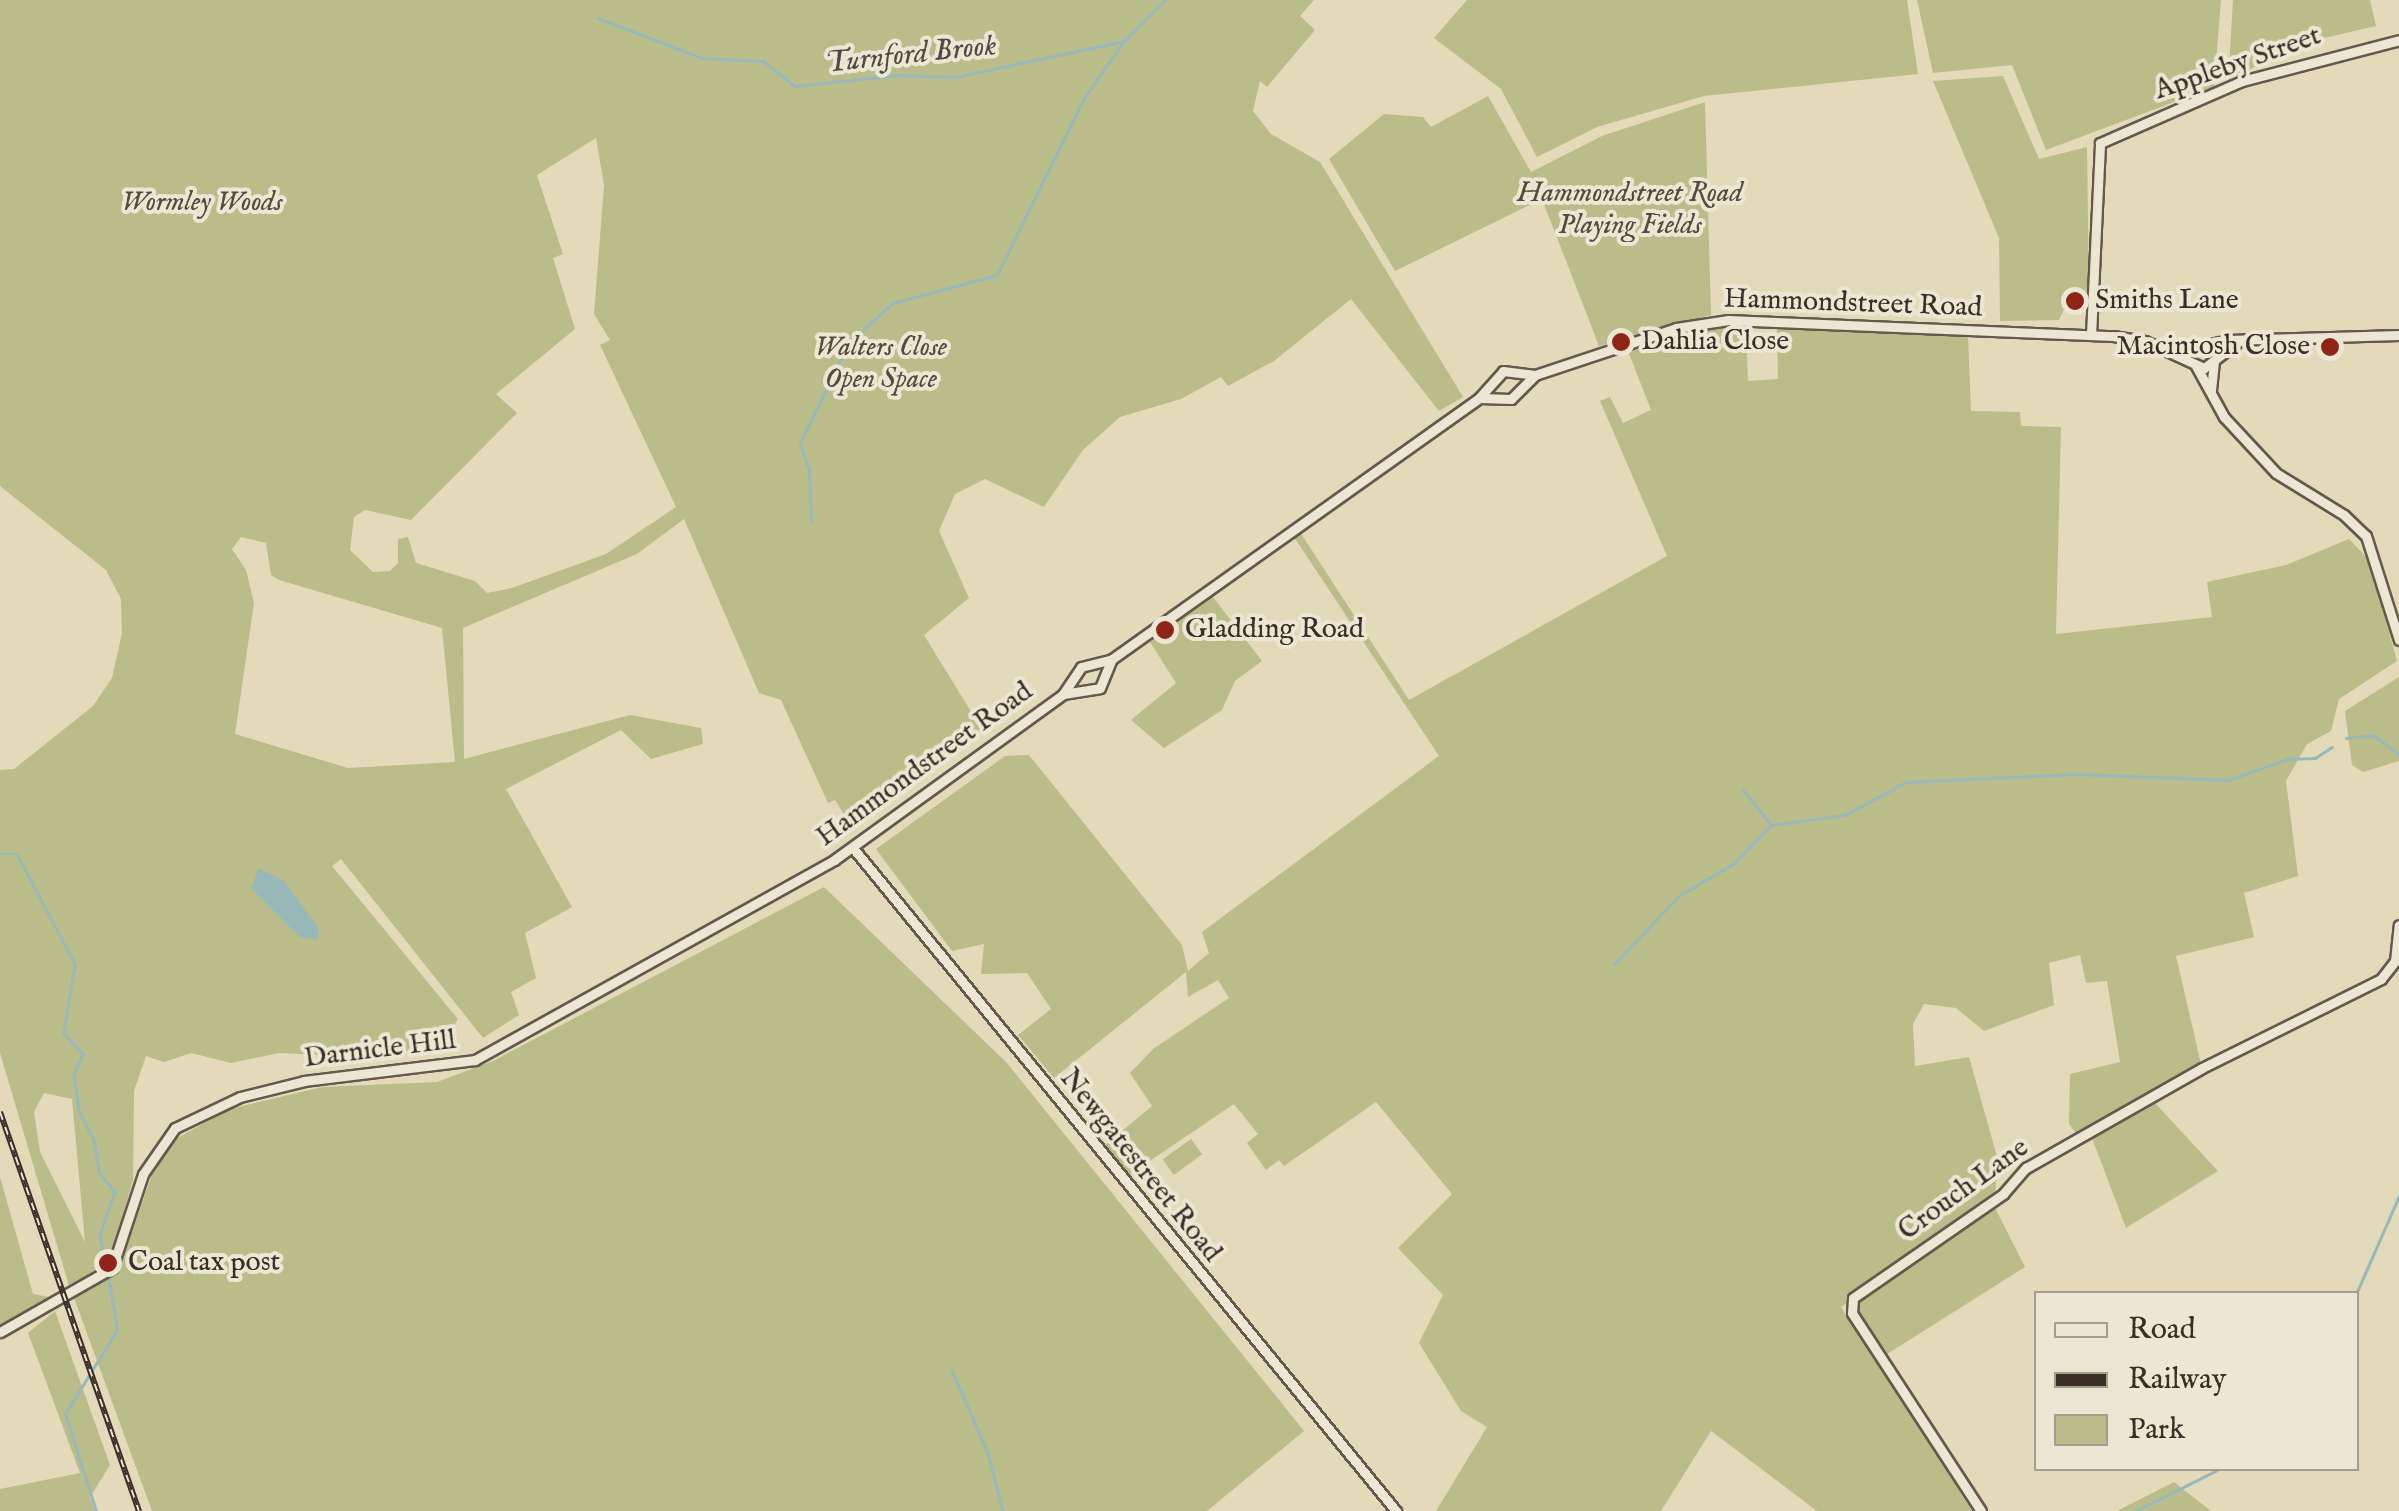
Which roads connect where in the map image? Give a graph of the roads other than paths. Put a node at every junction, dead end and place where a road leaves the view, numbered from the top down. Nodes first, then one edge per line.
1 (2399, 40) edge
2 (2091, 334) junction
3 (2399, 335) edge
4 (2238, 342) junction
5 (2204, 344) junction
6 (2193, 348) junction
7 (2174, 352) junction
8 (2214, 360) junction
9 (2195, 365) junction
10 (1518, 374) junction
11 (1536, 375) junction
12 (1494, 382) junction
13 (1522, 389) junction
14 (2211, 390) junction
15 (1498, 396) junction
16 (1480, 398) junction
17 (2399, 640) edge
18 (1112, 658) junction
19 (1096, 665) junction
20 (1104, 675) junction
21 (1079, 685) junction
22 (853, 848) junction
23 (812, 872) joint
24 (2399, 925) edge
25 (0, 1332) edge
26 (1396, 1511) edge
27 (1981, 1511) edge

1 - 2 street, Appleby Street
2 - 7 street, Hammondstreet Road
2 - 11 street, Hammondstreet Road
3 - 4 street, Hammondstreet Road
4 - 5 street, Hammondstreet Road
4 - 8 street
5 - 6 street, Hammondstreet Road
5 - 8 street
6 - 7 street, Hammondstreet Road
6 - 9 street
7 - 9 street, Hammondstreet Road
8 - 9 street
8 - 14 street
9 - 14 street
10 - 11 street, Hammondstreet Road
10 - 12 street, Hammondstreet Road
10 - 13 street
11 - 13 street, Hammondstreet Road
12 - 15 street
12 - 16 street, Hammondstreet Road
13 - 15 street, Hammondstreet Road
14 - 17 street
15 - 16 street, Hammondstreet Road
16 - 18 street, Hammondstreet Road
18 - 19 street, Hammondstreet Road
18 - 20 street, Hammondstreet Road
19 - 20 street
19 - 21 street, Hammondstreet Road
20 - 21 street, Hammondstreet Road
21 - 22 street, Hammondstreet Road
22 - 23 street, Hammondstreet Road
22 - 26 street, Newgatestreet Road
23 - 25 street, Darnicle Hill
24 - 27 street, Crouch Lane

